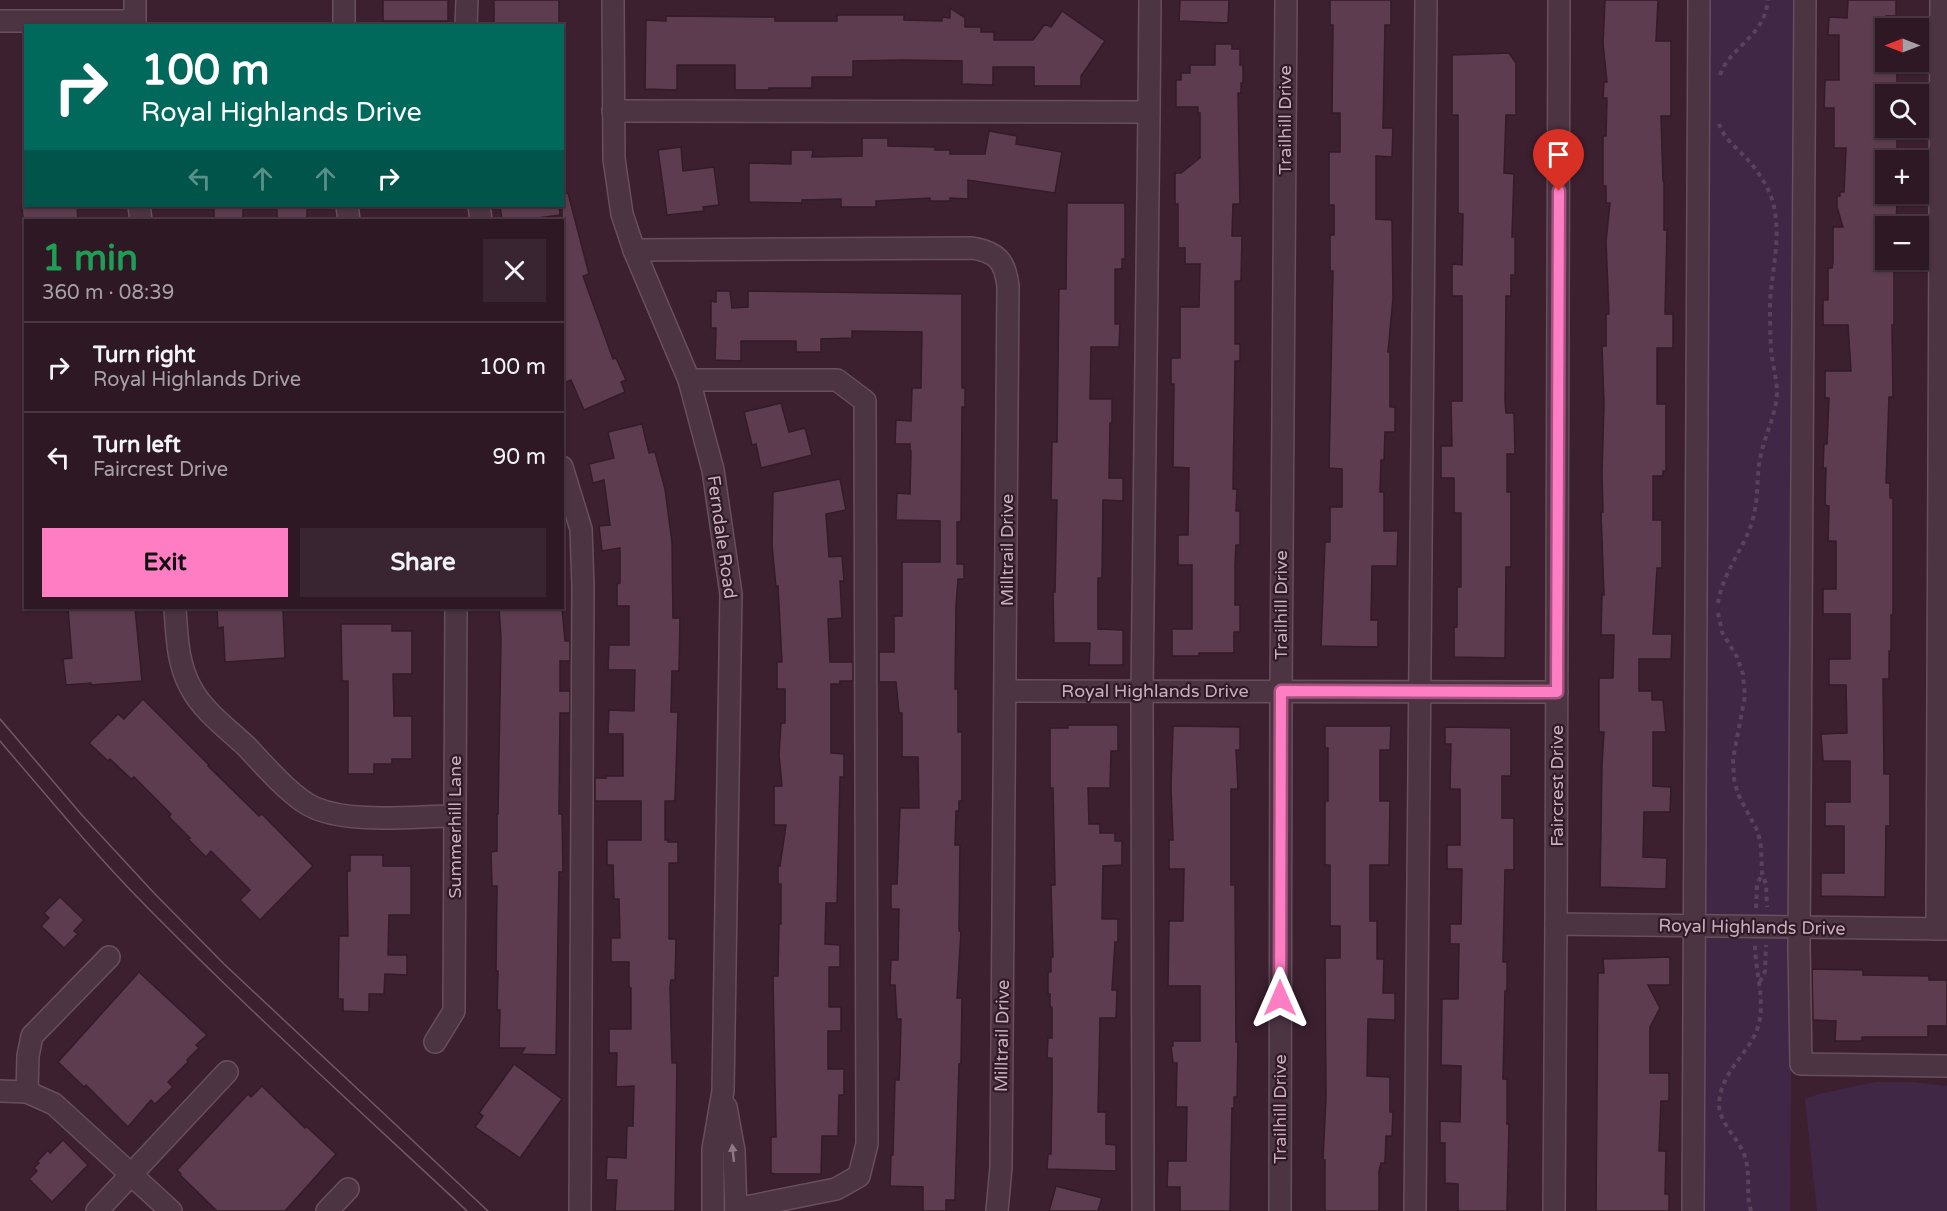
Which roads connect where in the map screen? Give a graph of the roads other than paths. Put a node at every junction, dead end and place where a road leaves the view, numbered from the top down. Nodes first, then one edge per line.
1 (344, 0) edge
2 (467, 0) edge
3 (613, 0) edge
4 (1150, 0) edge
5 (1286, 0) edge
6 (1426, 0) edge
7 (1559, 0) edge
8 (1699, 0) edge
9 (1806, 0) edge
10 (1941, 0) edge
11 (135, 15) edge
12 (0, 21) edge
13 (344, 24) edge
14 (466, 24) edge
15 (614, 111) junction
16 (1149, 112) junction
17 (634, 250) junction
18 (689, 380) junction
19 (564, 474) edge
20 (175, 609) edge
21 (456, 609) edge
22 (1006, 691) junction
23 (1142, 691) junction
24 (1281, 691) junction
25 (1421, 691) junction
26 (1557, 692) junction
27 (455, 816) junction
28 (1556, 924) junction
29 (1695, 926) junction
30 (1799, 927) junction
31 (1942, 929) edge
32 (109, 957) dead end
33 (435, 1042) dead end
34 (1947, 1066) edge
35 (227, 1072) dead end
36 (0, 1091) edge
37 (723, 1091) junction
38 (27, 1092) junction
39 (132, 1174) junction
40 (348, 1189) dead end
41 (736, 1210) edge
42 (97, 1211) edge
43 (171, 1211) edge
44 (327, 1211) edge
45 (580, 1211) edge
46 (713, 1211) edge
47 (997, 1211) edge
48 (1143, 1211) edge
49 (1280, 1211) edge
50 (1415, 1211) edge
51 (1554, 1211) edge
52 (1693, 1211) edge

1 - 13 street
2 - 14 street
3 - 15 street, Ferndale Road
4 - 16 street
5 - 24 street, Trailhill Drive
6 - 25 street
7 - 26 street, Faircrest Drive
8 - 29 street
9 - 30 street
10 - 31 street
11 - 12 street
15 - 16 street
15 - 17 street, Ferndale Road
16 - 23 street
17 - 18 street, Ferndale Road
17 - 22 street, Milltrail Drive
18 - 37 street, Ferndale Road
18 - 41 street
19 - 45 street
20 - 27 street
21 - 27 street, Summerhill Lane
22 - 23 street, Royal Highlands Drive
22 - 47 street, Milltrail Drive
23 - 24 street, Royal Highlands Drive
23 - 48 street
24 - 25 street, Royal Highlands Drive
24 - 49 street, Trailhill Drive
25 - 26 street, Royal Highlands Drive
25 - 50 street
26 - 28 street, Faircrest Drive
27 - 33 street, Summerhill Lane
28 - 29 street, Royal Highlands Drive
28 - 51 street, Faircrest Drive
29 - 30 street, Royal Highlands Drive
29 - 52 street
30 - 31 street, Royal Highlands Drive
30 - 34 street
32 - 38 street
35 - 39 street
36 - 38 street
41 -> 37 street, Ferndale Road
37 - 46 street, Ferndale Road
38 - 39 street
39 - 42 street
39 - 43 street
40 - 44 street

